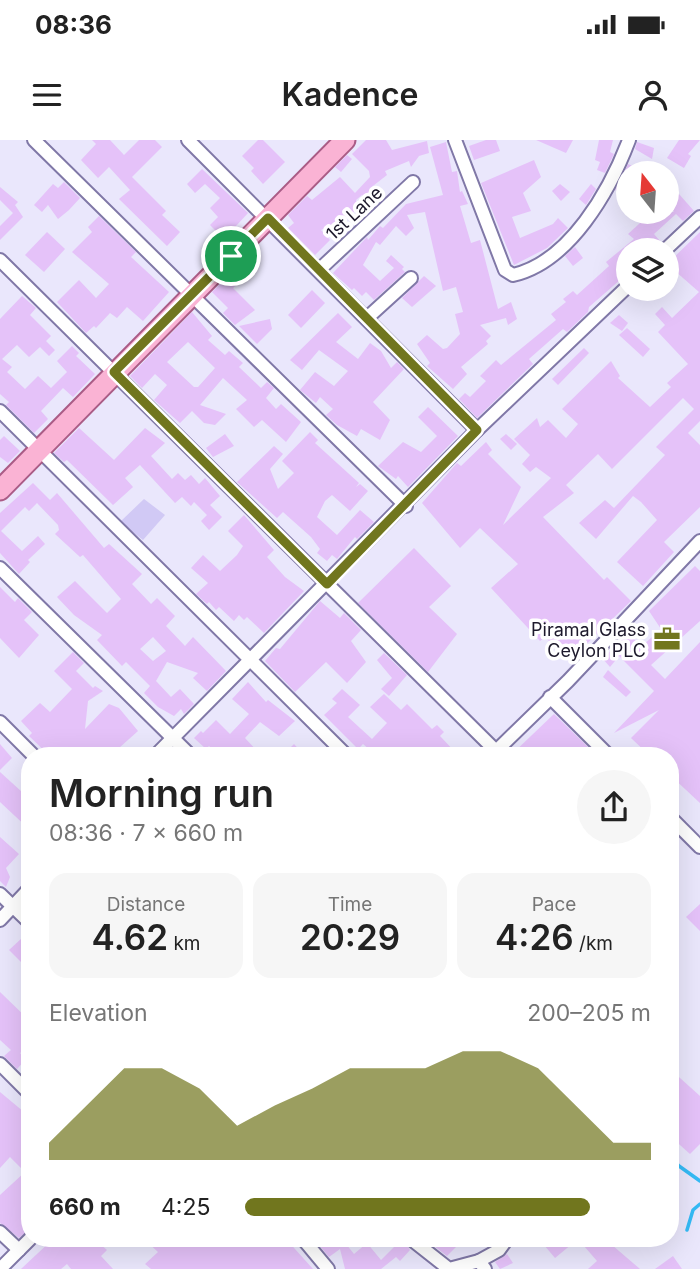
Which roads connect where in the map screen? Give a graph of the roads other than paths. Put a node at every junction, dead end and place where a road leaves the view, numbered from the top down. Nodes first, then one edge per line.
1 (34, 140) edge
2 (188, 140) edge
3 (345, 140) edge
4 (455, 140) edge
5 (629, 140) edge
6 (413, 182) dead end
7 (700, 217) edge
8 (268, 218) junction
9 (678, 238) edge
10 (0, 260) edge
11 (319, 270) junction
12 (411, 278) dead end
13 (193, 294) junction
14 (616, 297) edge
15 (367, 318) junction
16 (114, 372) junction
17 (0, 411) edge
18 (477, 430) junction
19 (40, 449) junction
20 (0, 490) edge
21 (406, 506) junction
22 (700, 541) edge
23 (0, 568) edge
24 (327, 584) junction
25 (250, 661) junction
26 (550, 697) junction
27 (0, 722) edge
28 (173, 738) junction
29 (25, 747) edge
30 (164, 747) edge
31 (182, 747) edge
32 (339, 747) edge
33 (487, 747) edge
34 (499, 747) edge
35 (600, 747) edge
36 (679, 826) edge
37 (700, 847) edge
38 (0, 894) edge
39 (21, 898) edge
40 (13, 906) junction
41 (21, 914) edge
42 (0, 920) edge
43 (0, 1065) edge
44 (21, 1085) edge
45 (0, 1232) edge
46 (22, 1247) edge
47 (310, 1247) edge
48 (421, 1247) edge
49 (501, 1247) edge
50 (19, 1250) junction
51 (482, 1265) edge
52 (7, 1267) edge
53 (328, 1269) edge

1 - 13 street
2 - 8 street
3 - 8 main road
4 - 5 street
6 - 11 street, 1st Lane
7 - 9 street
8 - 11 street
8 - 13 main road
10 - 16 street
11 - 15 street
12 - 15 street
13 - 16 main road
13 - 21 street
14 - 18 street
15 - 18 street
16 - 19 main road
16 - 24 street
17 - 19 street
18 - 21 street
19 - 20 main road
19 - 25 street
21 - 24 street
22 - 26 street
23 - 28 street
24 - 25 street
24 - 33 street
25 - 28 street
25 - 32 street
26 - 34 street
26 - 35 street
27 - 29 street
28 - 30 street
28 - 31 street
36 - 37 street
38 - 40 street
39 - 40 street
40 - 41 street
40 - 42 street
43 - 44 street
45 - 50 street
46 - 50 street
47 - 53 street
48 - 51 street
49 - 51 street
50 - 52 street

